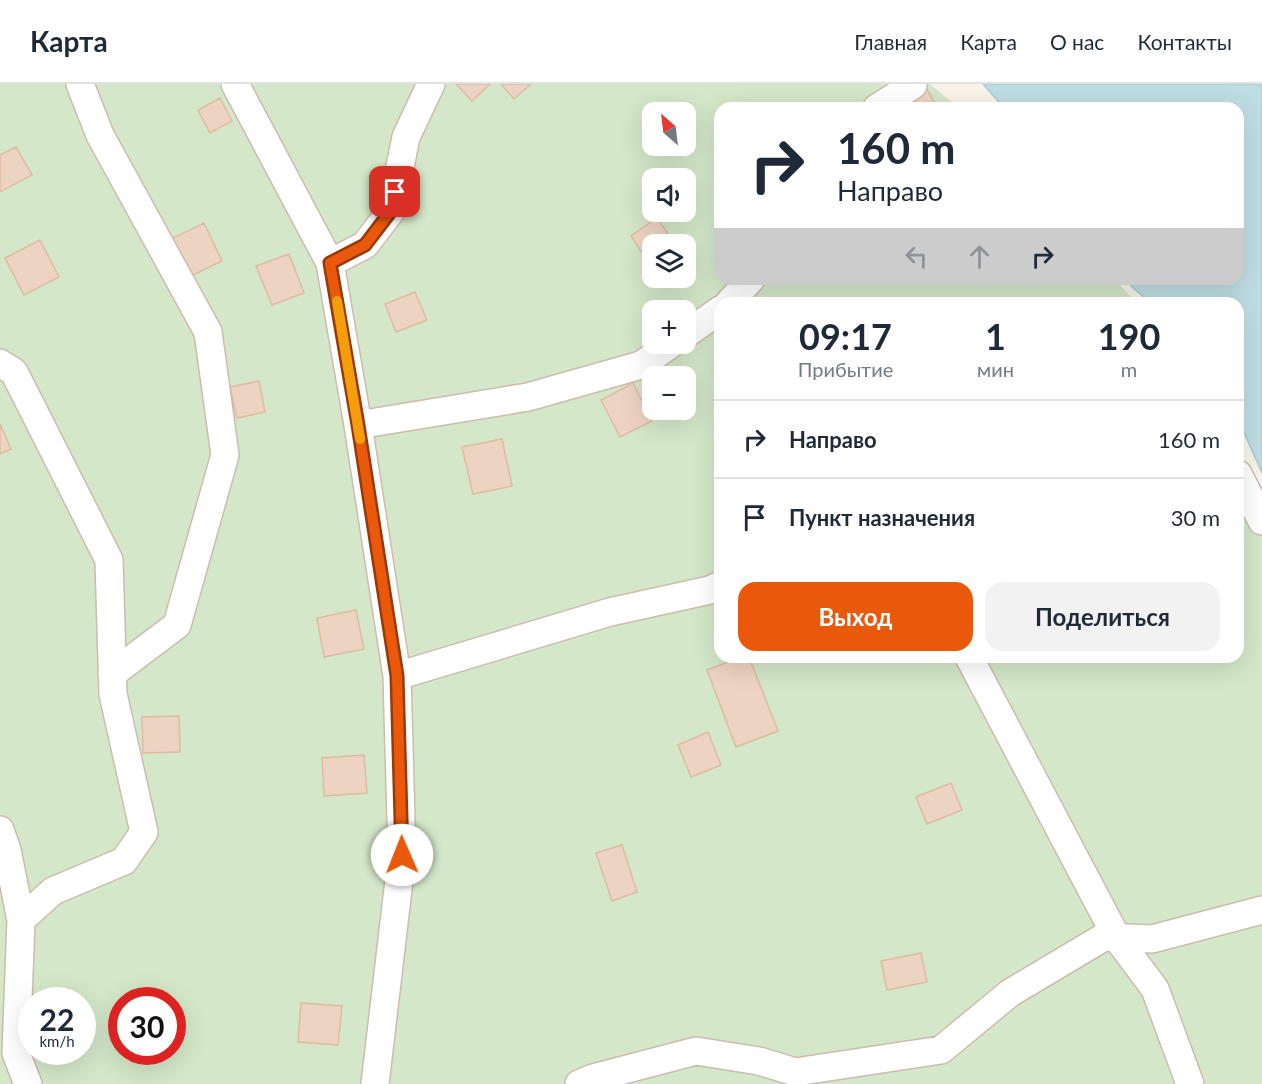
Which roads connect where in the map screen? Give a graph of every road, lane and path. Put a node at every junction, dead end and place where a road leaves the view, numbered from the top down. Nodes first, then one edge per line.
1 (81, 84) edge
2 (235, 84) edge
3 (430, 84) edge
4 (913, 85) edge
5 (887, 102) edge
6 (330, 263) junction
7 (746, 285) edge
8 (734, 297) edge
9 (714, 314) edge
10 (696, 327) edge
11 (656, 354) edge
12 (0, 363) edge
13 (358, 425) junction
14 (1244, 486) edge
15 (1262, 520) edge
16 (714, 588) edge
17 (972, 663) edge
18 (112, 674) junction
19 (397, 676) junction
20 (0, 830) edge
21 (1262, 910) edge
22 (21, 920) junction
23 (1118, 938) junction
24 (796, 1078) edge
25 (28, 1084) edge
26 (375, 1084) edge
27 (579, 1084) edge
28 (1190, 1084) edge

1 - 18 street
2 - 6 street
3 - 6 street
4 - 5 street
6 - 13 street
7 - 8 street
9 - 10 street
11 - 13 street
12 - 18 street
13 - 19 street
14 - 15 street
16 - 19 street
17 - 23 street
18 - 22 street
19 - 26 street
20 - 22 street
21 - 23 street
22 - 25 street
23 - 24 street
23 - 28 street
24 - 27 street

